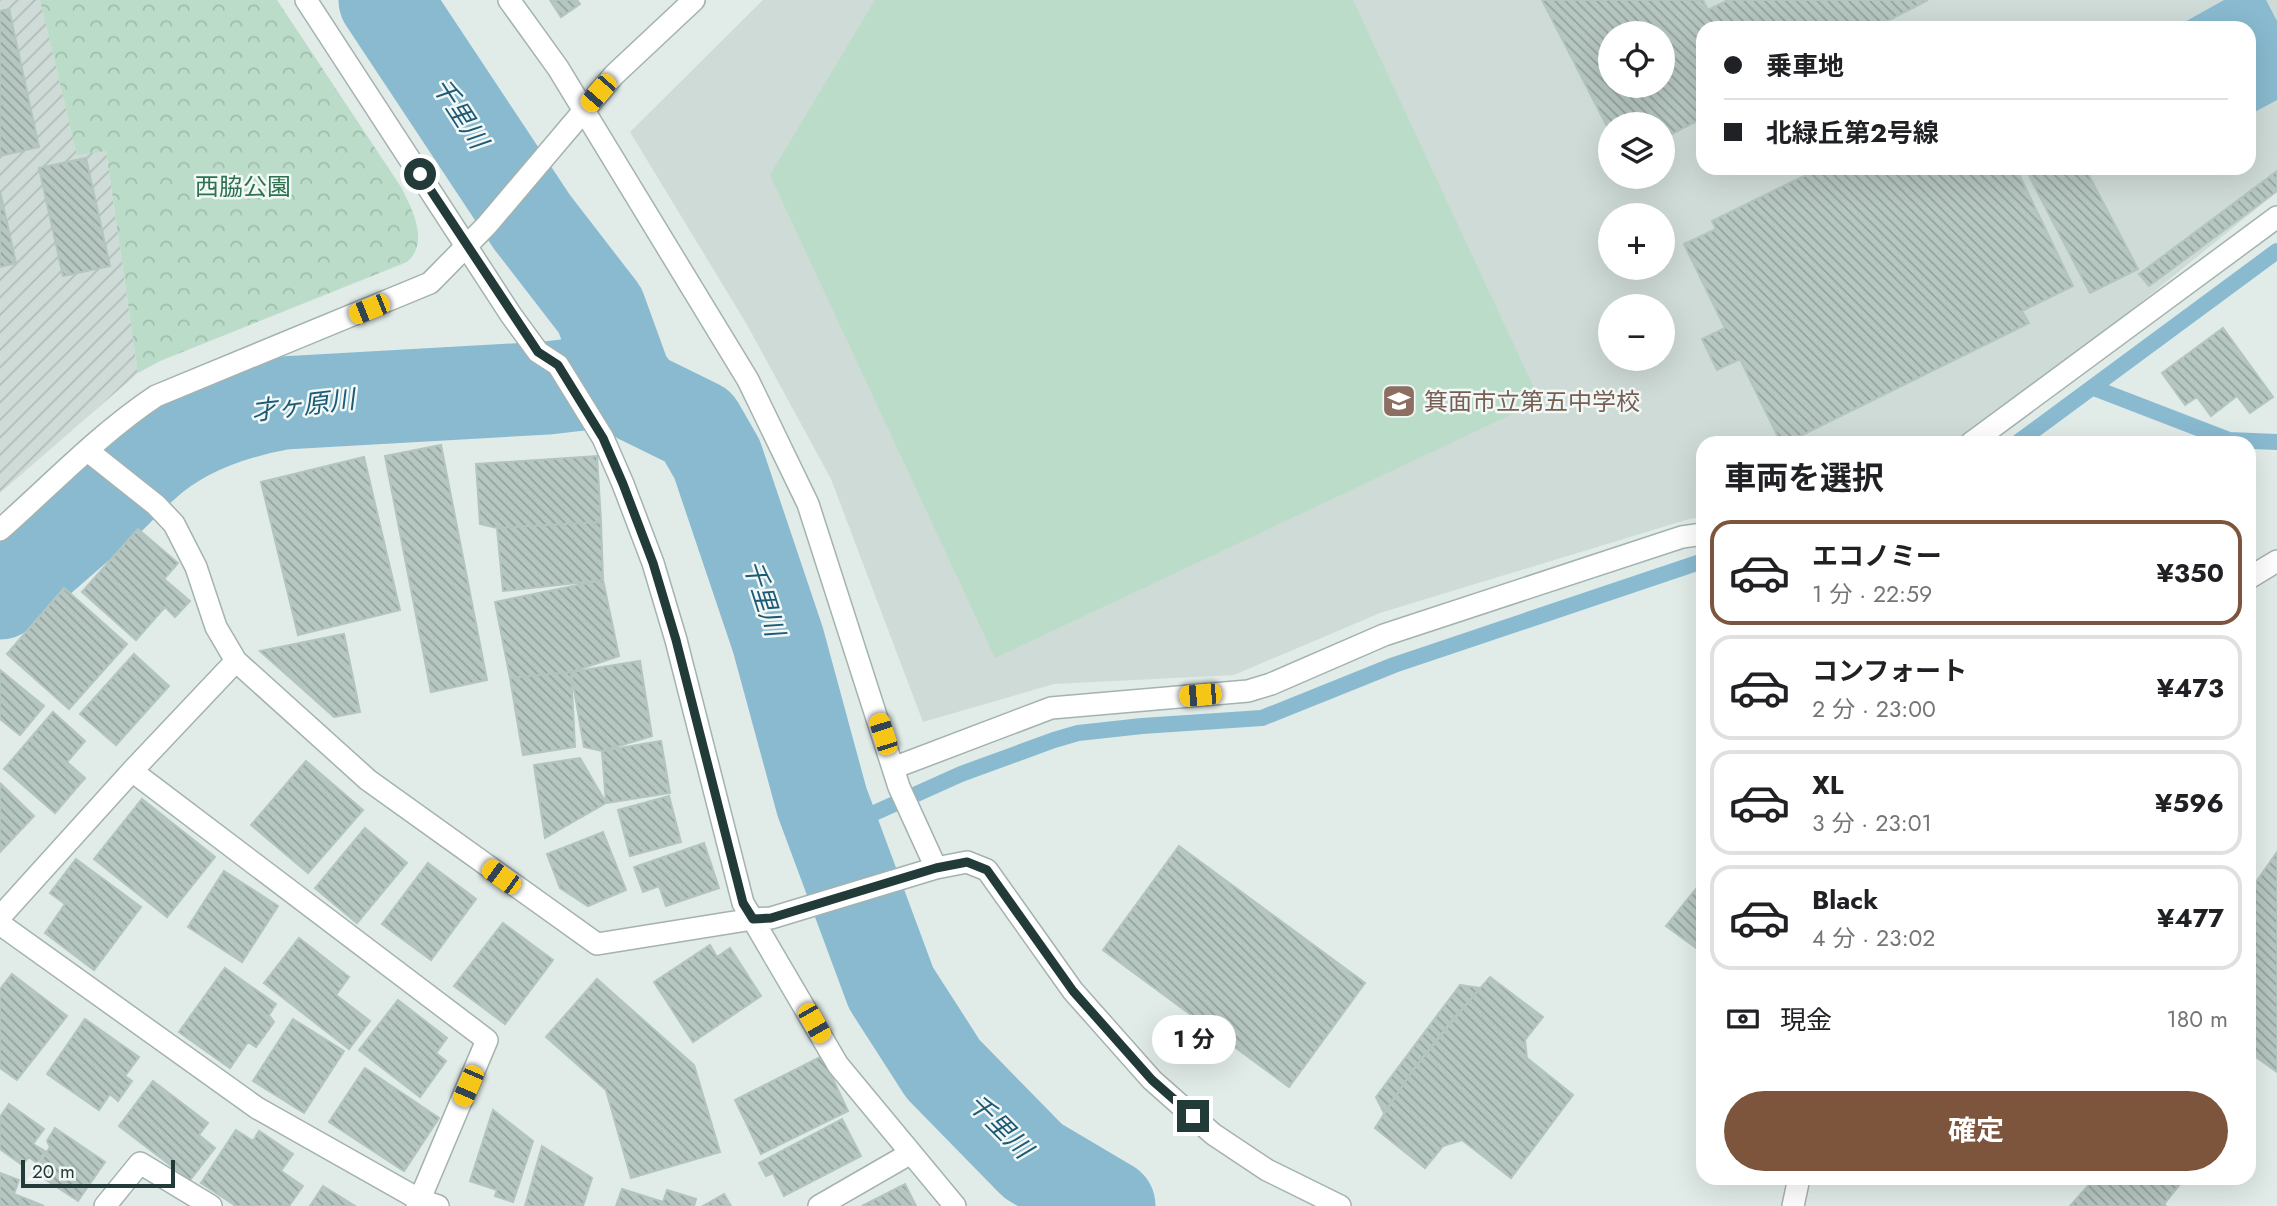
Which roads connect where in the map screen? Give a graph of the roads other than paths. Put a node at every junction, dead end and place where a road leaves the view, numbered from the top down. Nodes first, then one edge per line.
1 (306, 0) edge
2 (509, 0) edge
3 (694, 0) edge
4 (576, 119) junction
5 (2277, 217) edge
6 (467, 246) junction
7 (1980, 436) edge
8 (88, 452) junction
9 (0, 530) edge
10 (1696, 535) edge
11 (2277, 561) edge
12 (2256, 574) edge
13 (236, 661) junction
14 (132, 771) junction
15 (896, 778) junction
16 (936, 868) junction
17 (0, 917) edge
18 (762, 918) junction
19 (0, 924) edge
20 (911, 1153) junction
21 (1798, 1185) edge
22 (425, 1204) edge
23 (105, 1206) edge
24 (211, 1206) edge
25 (819, 1206) edge
26 (955, 1206) edge
27 (1340, 1206) edge
28 (1793, 1206) edge

1 - 6 street
2 - 4 street
3 - 4 street
4 - 6 street
4 - 15 street
5 - 7 street
6 - 8 street
6 - 18 street
8 - 9 street
8 - 13 street
10 - 15 street
11 - 12 street
13 - 14 street
13 - 18 street
14 - 17 street
14 - 22 street
15 - 16 street
16 - 18 street
16 - 27 street
18 - 20 street
19 - 22 street
20 - 25 street
20 - 26 street
21 - 28 street
23 - 24 street

